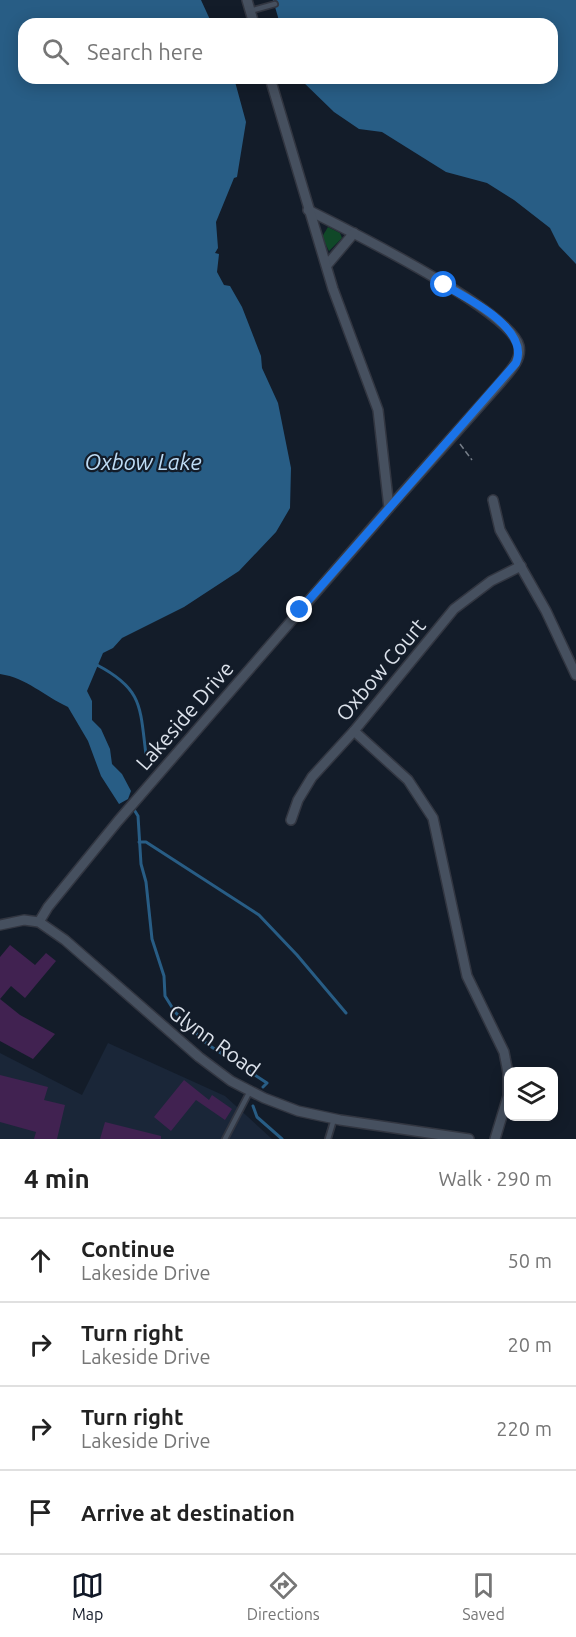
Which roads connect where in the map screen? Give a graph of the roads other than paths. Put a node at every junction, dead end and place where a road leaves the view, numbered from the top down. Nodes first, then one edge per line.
1 (247, 0) edge
2 (275, 4) dead end
3 (250, 11) junction
4 (252, 18) edge
5 (272, 84) edge
6 (308, 210) junction
7 (354, 233) junction
8 (327, 265) junction
9 (493, 500) dead end
10 (389, 508) junction
11 (521, 566) junction
12 (576, 675) edge
13 (354, 731) junction
14 (291, 820) dead end
15 (39, 922) junction
16 (0, 925) edge
17 (507, 1067) edge
18 (250, 1091) junction
19 (504, 1109) edge
20 (334, 1119) junction
21 (225, 1139) edge
22 (328, 1139) edge
23 (469, 1139) edge
24 (495, 1139) edge

1 - 3 street
2 - 3 lane
3 - 4 street
5 - 6 street
6 - 7 street, Lakeside Drive
6 - 8 street
7 - 8 street
7 - 10 street, Lakeside Drive
8 - 10 street
9 - 11 street
10 - 15 street, Lakeside Drive
11 - 12 street
11 - 13 street, Oxbow Court
13 - 14 street, Oxbow Court
13 - 17 street
15 - 16 street
15 - 18 street, Glynn Road
18 - 20 street, Glynn Road
18 - 21 lane
19 - 24 street
20 - 22 lane
20 - 23 street, Glynn Road

